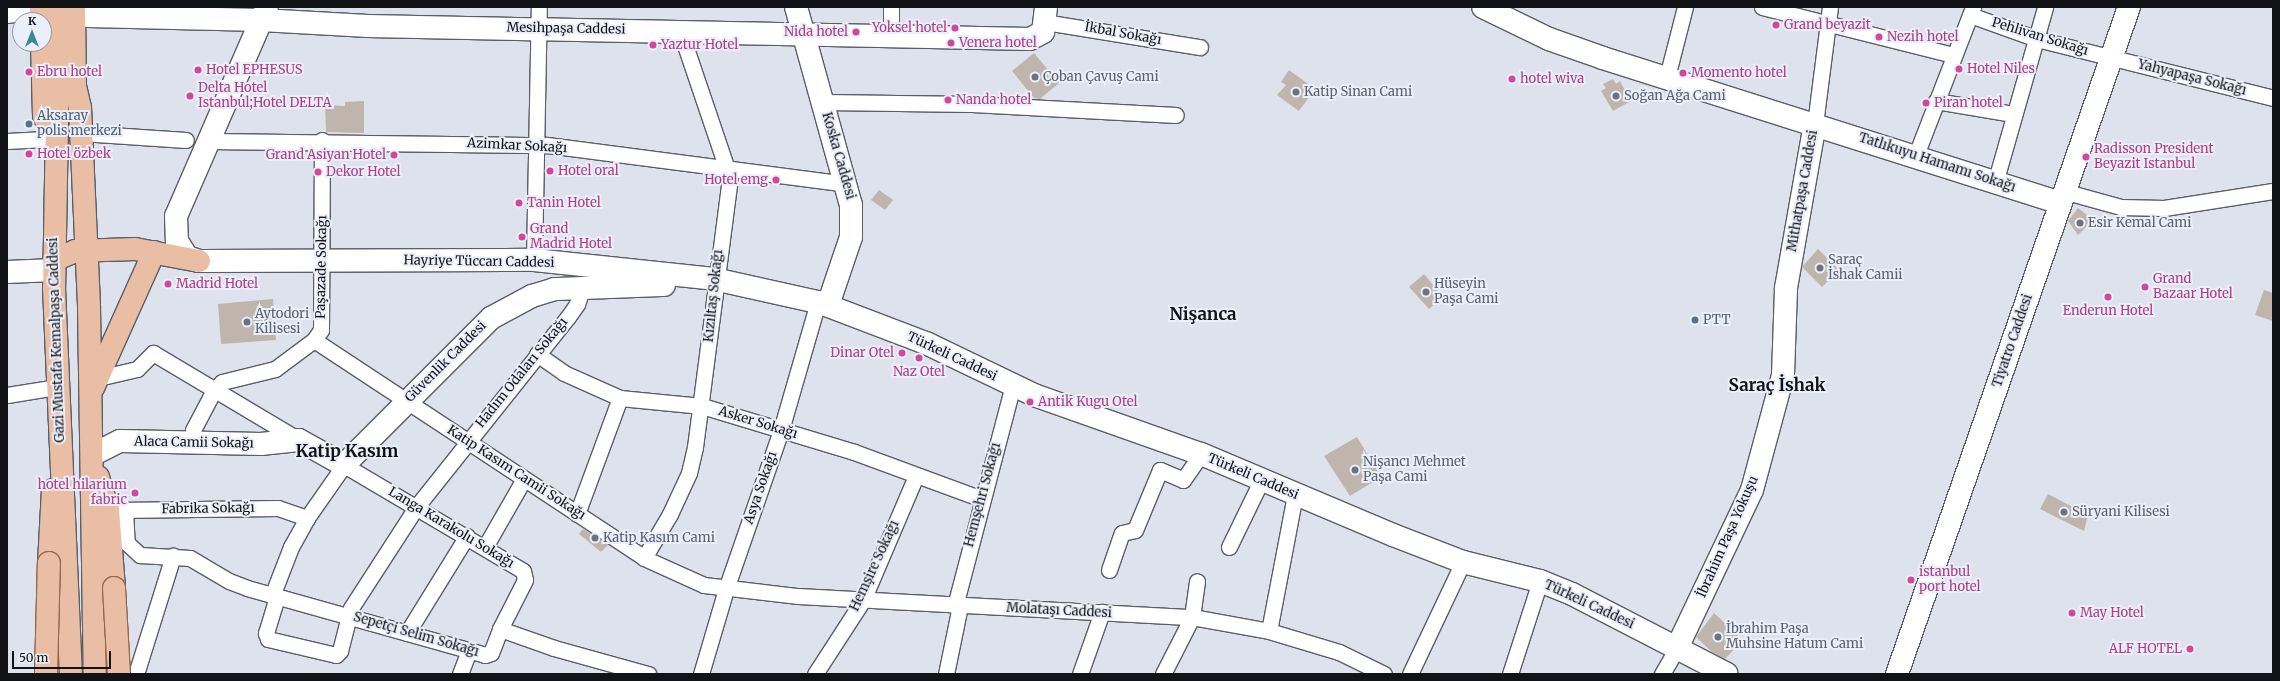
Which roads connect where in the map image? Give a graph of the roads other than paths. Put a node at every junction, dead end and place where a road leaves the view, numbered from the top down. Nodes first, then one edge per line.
1 (796, 7) edge
2 (891, 7) edge
3 (1483, 7) edge
4 (1685, 7) edge
5 (1762, 7) edge
6 (1830, 7) edge
7 (2045, 7) edge
8 (2129, 7) edge
9 (84, 10) edge
10 (45, 11) edge
11 (1971, 11) edge
12 (184, 13) edge
13 (264, 13) edge
14 (1512, 14) edge
15 (7, 15) edge
16 (538, 17) edge
17 (1045, 20) edge
18 (1828, 23) junction
19 (680, 30) junction
20 (802, 32) junction
21 (891, 35) junction
22 (2036, 39) junction
23 (1200, 47) dead end
24 (42, 52) edge
25 (1952, 55) junction
26 (2111, 57) junction
27 (1667, 77) junction
28 (2273, 98) edge
29 (1936, 101) junction
30 (823, 102) junction
31 (2013, 114) junction
32 (1176, 115) dead end
33 (1815, 124) junction
34 (81, 133) junction
35 (45, 140) junction
36 (186, 140) dead end
37 (322, 140) junction
38 (7, 141) edge
39 (209, 141) junction
40 (536, 144) junction
41 (1916, 155) junction
42 (728, 170) junction
43 (1995, 183) junction
44 (846, 184) junction
45 (2273, 190) edge
46 (2061, 197) junction
47 (85, 212) junction
48 (176, 216) junction
49 (53, 233) junction
50 (125, 249) junction
51 (86, 250) junction
52 (154, 252) junction
53 (534, 260) junction
54 (199, 261) junction
55 (323, 261) junction
56 (54, 265) junction
57 (7, 272) edge
58 (714, 279) junction
59 (583, 287) junction
60 (823, 304) junction
61 (314, 340) junction
62 (537, 354) junction
63 (1784, 375) joint
64 (94, 385) junction
65 (1013, 385) junction
66 (58, 387) junction
67 (214, 390) junction
68 (7, 395) edge
69 (620, 398) junction
70 (407, 400) junction
71 (702, 406) junction
72 (782, 430) junction
73 (299, 440) junction
74 (192, 442) junction
75 (467, 442) junction
76 (60, 447) junction
77 (1201, 454) junction
78 (92, 455) junction
79 (344, 464) junction
80 (916, 476) junction
81 (524, 479) junction
82 (1261, 481) junction
83 (1295, 495) junction
84 (982, 499) junction
85 (417, 506) junction
86 (116, 510) junction
87 (577, 514) junction
88 (307, 518) junction
89 (467, 536) junction
90 (485, 547) junction
91 (1229, 547) dead end
92 (173, 556) junction
93 (644, 558) junction
94 (1463, 562) junction
95 (1109, 570) dead end
96 (1197, 581) dead end
97 (1540, 581) junction
98 (726, 589) junction
99 (274, 596) junction
100 (863, 600) junction
101 (957, 606) junction
102 (1102, 612) junction
103 (348, 615) junction
104 (1192, 617) junction
105 (500, 629) junction
106 (1269, 631) junction
107 (407, 633) junction
108 (469, 650) junction
109 (1676, 650) junction
110 (46, 674) edge
111 (72, 674) edge
112 (95, 674) edge
113 (119, 674) edge
114 (136, 674) edge
115 (460, 674) edge
116 (647, 674) edge
117 (701, 674) edge
118 (815, 674) edge
119 (946, 674) edge
120 (1080, 674) edge
121 (1163, 674) edge
122 (1384, 674) edge
123 (1410, 674) edge
124 (1510, 674) edge
125 (1662, 674) edge
126 (1727, 674) edge
127 (1897, 674) edge

1 - 20 street, Koska Caddesi
2 - 21 street
3 - 14 street, Tatlıkuyu Hamamı Sokağı
4 - 27 street
5 - 18 street
6 - 18 street, Mithatpaşa Caddesi
7 - 22 street
8 - 26 street, Tiyatro Caddesi
9 - 12 street, Mesihpaşa Caddesi
9 - 34 main road
10 - 15 street
10 - 49 main road, Gazi Mustafa Kemalpaşa Caddesi
11 - 22 street, Pehlivan Sokağı
11 - 25 street
12 - 13 street, Mesihpaşa Caddesi
13 - 16 street, Mesihpaşa Caddesi
13 - 39 street
14 - 27 street, Tatlıkuyu Hamamı Sokağı
16 - 19 street, Mesihpaşa Caddesi
16 - 40 street
17 - 21 street, Mesihpaşa Caddesi
17 - 23 street, İkbal Sokağı
18 - 25 street
18 - 33 street, Mithatpaşa Caddesi
19 - 20 street, Mesihpaşa Caddesi
19 - 42 street, Kızıltaş Sokağı
20 - 21 street, Mesihpaşa Caddesi
20 - 30 street, Koska Caddesi
22 - 26 street, Pehlivan Sokağı
22 - 31 street
24 - 35 main road
25 - 29 street
26 - 28 street, Yahyapaşa Sokağı
26 - 46 street, Tiyatro Caddesi
27 - 33 street, Tatlıkuyu Hamamı Sokağı
29 - 31 street
29 - 41 street
30 - 32 street
30 - 44 street, Koska Caddesi
31 - 43 street
33 - 41 street, Tatlıkuyu Hamamı Sokağı
33 - 63 street, Mithatpaşa Caddesi
34 - 36 street
34 - 47 main road
35 - 38 street
35 - 49 main road
37 - 39 street, Azimkar Sokağı
37 - 40 street, Azimkar Sokağı
37 - 55 street, Paşazade Sokağı
39 - 48 street
40 - 42 street, Azimkar Sokağı
40 - 53 street
41 - 43 street, Tatlıkuyu Hamamı Sokağı
42 - 44 street, Azimkar Sokağı
42 - 58 street, Kızıltaş Sokağı
43 - 46 street, Tatlıkuyu Hamamı Sokağı
44 - 60 street, Koska Caddesi
45 - 46 street
46 - 127 street, Tiyatro Caddesi
47 - 50 main road
47 - 51 main road
48 - 52 street
48 - 54 street
49 - 56 main road, Gazi Mustafa Kemalpaşa Caddesi
50 - 51 main road
50 - 52 main road
51 - 56 main road
51 - 64 main road
52 - 54 main road
52 - 64 main road
53 - 55 street, Hayriye Tüccarı Caddesi
53 - 58 street, Hayriye Tüccarı Caddesi
54 - 55 street, Hayriye Tüccarı Caddesi
55 - 61 street, Paşazade Sokağı
56 - 57 street
56 - 66 main road, Gazi Mustafa Kemalpaşa Caddesi
58 - 59 street, Güvenlik Caddesi
58 - 60 street, Hayriye Tüccarı Caddesi
58 - 71 street, Kızıltaş Sokağı
59 - 62 street, Hadım Odaları Sokağı
59 - 70 street, Güvenlik Caddesi
60 - 65 street, Türkeli Caddesi
60 - 72 street, Asya Sokağı
61 - 67 street, Paşazade Sokağı
61 - 70 street, Katip Kasım Camii Sokağı
62 - 69 street, Asker Sokağı
62 - 75 street, Hadım Odaları Sokağı
63 - 109 street, İbrahim Paşa Yokuşu
64 - 67 street
64 - 78 main road
65 - 77 street, Türkeli Caddesi
65 - 84 street, Hemşehri Sokağı
66 - 68 street
66 - 76 main road, Gazi Mustafa Kemalpaşa Caddesi
67 - 73 street
67 - 74 street
69 - 71 street, Asker Sokağı
69 - 87 street
70 - 75 street, Katip Kasım Camii Sokağı
70 - 79 street, Güvenlik Caddesi
71 - 72 street, Asker Sokağı
71 - 93 street, Kızıltaş Sokağı
72 - 80 street, Asker Sokağı
72 - 98 street, Asya Sokağı
73 - 74 street, Alaca Camii Sokağı
73 - 79 street
74 - 78 street, Alaca Camii Sokağı
75 - 81 street, Katip Kasım Camii Sokağı
75 - 85 street, Hadım Odaları Sokağı
76 - 110 main road, bridge
76 - 111 main road, Gazi Mustafa Kemalpaşa Caddesi
77 - 82 street, Türkeli Caddesi
77 - 95 street
78 - 86 main road
78 - 112 main road
79 - 85 street, Langa Karakolu Sokağı
79 - 88 street, Güvenlik Caddesi
80 - 84 street, Asker Sokağı
80 - 100 street, Hemşire Sokağı
81 - 87 street, Katip Kasım Camii Sokağı
81 - 90 street
82 - 83 street, Türkeli Caddesi
82 - 91 street
83 - 94 street, Türkeli Caddesi
83 - 106 street
84 - 101 street, Hemşehri Sokağı
85 - 89 street, Langa Karakolu Sokağı
85 - 103 street, Hadım Odaları Sokağı
86 - 88 street, Fabrika Sokağı
86 - 92 street, Sepetçi Selim Sokağı
86 - 113 main road, bridge
87 - 93 street, Katip Kasım Camii Sokağı
88 - 99 street, Güvenlik Caddesi
89 - 90 street, Langa Karakolu Sokağı
89 - 107 street
90 - 105 street, Langa Karakolu Sokağı
92 - 99 street, Sepetçi Selim Sokağı
92 - 114 street
93 - 98 street, Katip Kasım Camii Sokağı
94 - 97 street, Türkeli Caddesi
94 - 123 street
96 - 104 street
97 - 109 street, Türkeli Caddesi
97 - 124 street
98 - 100 street, Molataşı Caddesi
98 - 117 street, Asya Sokağı
99 - 103 street, Sepetçi Selim Sokağı
99 - 103 street, Güvenlik Caddesi
100 - 101 street, Molataşı Caddesi
100 - 118 street, Hemşire Sokağı
101 - 102 street, Molataşı Caddesi
101 - 119 street, Hemşehri Sokağı
102 - 104 street, Molataşı Caddesi
102 - 120 street
103 - 107 street, Sepetçi Selim Sokağı
104 - 106 street, Molataşı Caddesi
104 - 121 street
105 - 108 street, Sepetçi Selim Sokağı
105 - 116 street
106 - 122 street, Molataşı Caddesi
107 - 108 street, Sepetçi Selim Sokağı
108 - 115 street
109 - 125 street
109 - 126 street, Türkeli Caddesi

